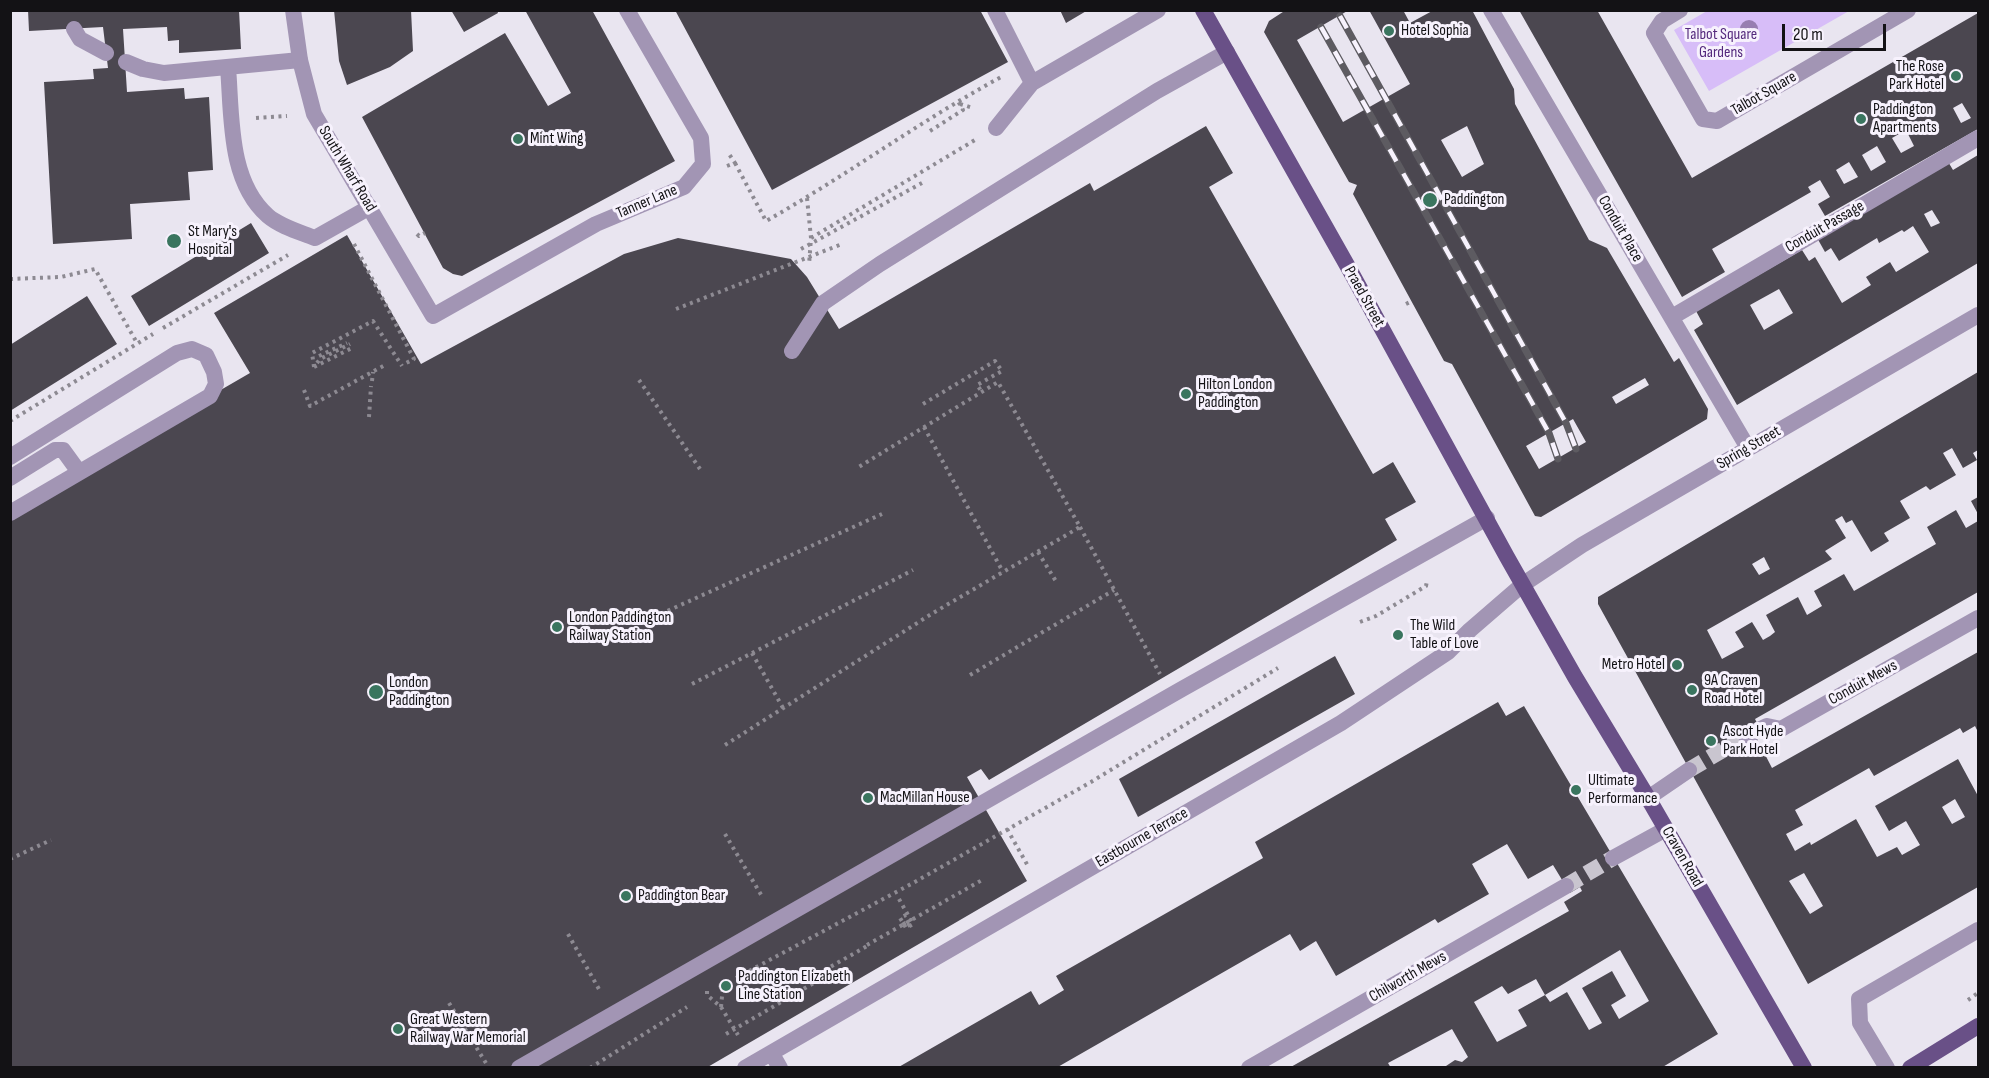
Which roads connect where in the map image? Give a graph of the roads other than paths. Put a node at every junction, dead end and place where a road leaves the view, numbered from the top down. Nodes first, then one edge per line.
1 (293, 10) edge
2 (627, 10) edge
3 (994, 10) edge
4 (1158, 10) edge
5 (1203, 10) edge
6 (1491, 10) edge
7 (1680, 10) edge
8 (1908, 10) edge
9 (74, 29) dead end
10 (1227, 52) junction
11 (106, 53) dead end
12 (300, 60) junction
13 (126, 62) dead end
14 (228, 67) junction
15 (1032, 83) junction
16 (996, 128) road end
17 (1978, 138) edge
18 (370, 207) junction
19 (1978, 315) edge
20 (433, 316) joint
21 (1672, 317) junction
22 (792, 351) dead end
23 (1748, 448) junction
24 (10, 457) edge
25 (79, 472) junction
26 (10, 478) edge
27 (10, 513) edge
28 (1487, 518) junction
29 (1522, 585) junction
30 (1978, 618) edge
31 (1746, 736) tunnel mouth
32 (1689, 770) tunnel mouth
33 (1648, 798) junction
34 (1666, 829) junction
35 (1614, 858) tunnel mouth
36 (1566, 886) tunnel mouth
37 (1978, 930) edge
38 (1978, 1026) edge
39 (776, 1060) edge
40 (519, 1068) edge
41 (745, 1068) edge
42 (1249, 1068) edge
43 (1804, 1068) edge
44 (1887, 1068) edge
45 (1910, 1068) edge

1 - 12 street, South Wharf Road
2 - 20 street, Tanner Lane
3 - 15 street
4 - 15 street
5 - 10 main road, Praed Street
6 - 21 street, Conduit Place
7 - 8 street, Talbot Square
9 - 11 street
10 - 22 street
10 - 28 main road, Praed Street
12 - 14 street
12 - 18 street, South Wharf Road
13 - 14 street
14 - 18 street
15 - 16 street
17 - 21 street, Conduit Passage
18 - 20 street, South Wharf Road
19 - 23 street, Spring Street
21 - 23 street, Conduit Place
23 - 29 street, Spring Street
24 - 25 street
25 - 26 street
25 - 27 street
28 - 29 main road, Praed Street
28 - 40 street
29 - 33 main road, Craven Road
29 - 39 street, Eastbourne Terrace
30 - 31 street, Conduit Mews
32 - 33 street
33 - 34 main road, Craven Road
34 - 35 street
34 - 43 main road, Craven Road
36 - 42 street, Chilworth Mews
37 - 44 street
38 - 45 main road
39 - 41 street, Eastbourne Terrace

